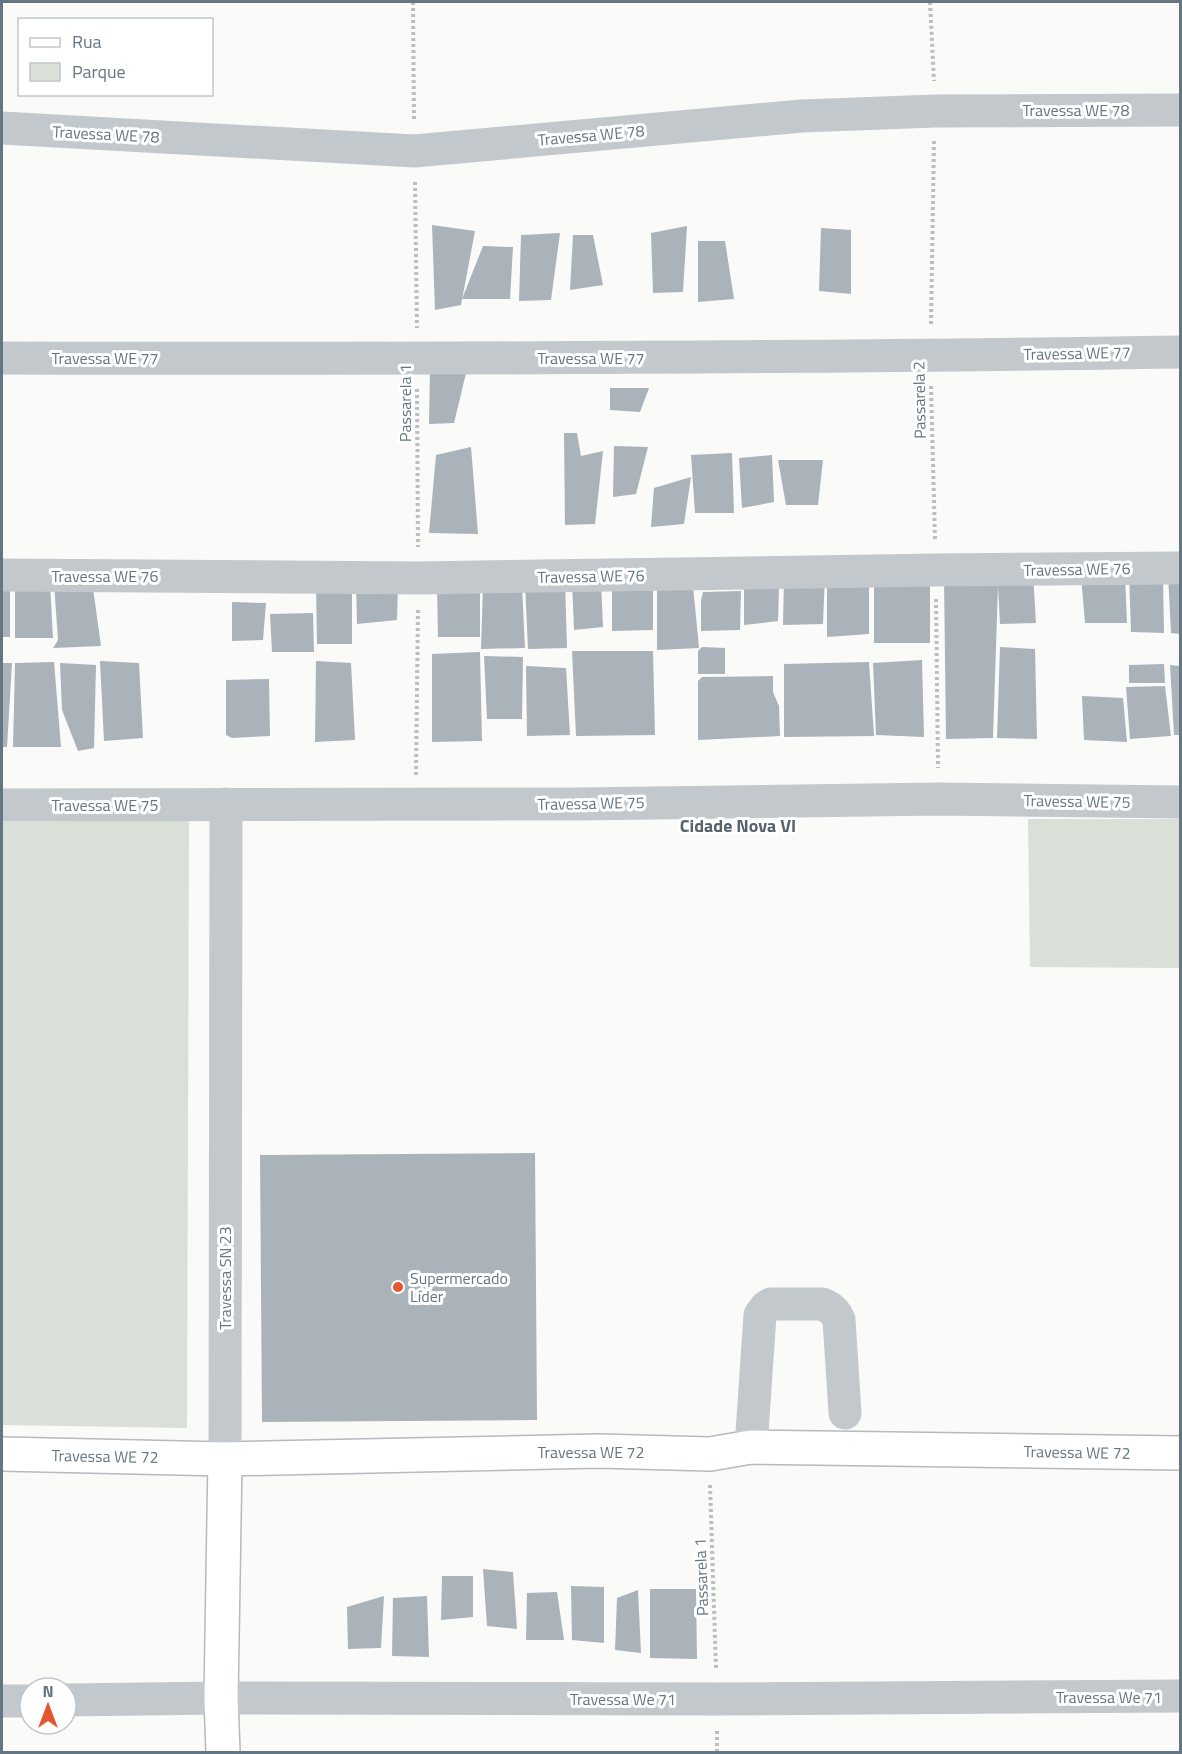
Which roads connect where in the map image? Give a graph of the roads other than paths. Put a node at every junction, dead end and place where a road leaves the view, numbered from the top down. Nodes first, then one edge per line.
1 (1180, 110) edge
2 (2, 128) edge
3 (1180, 352) edge
4 (2, 358) edge
5 (1180, 568) edge
6 (2, 575) edge
7 (1180, 802) edge
8 (226, 804) junction
9 (2, 805) edge
10 (845, 1413) dead end
11 (751, 1447) junction
12 (1180, 1453) edge
13 (2, 1455) edge
14 (225, 1459) junction
15 (1180, 1696) edge
16 (221, 1698) junction
17 (78, 1700) edge
18 (2, 1701) edge
19 (18, 1701) edge
20 (223, 1752) edge

1 - 2 street, Travessa WE 78
3 - 4 street, Travessa WE 77
5 - 6 street, Travessa WE 76
7 - 8 street, Travessa WE 75
8 - 9 street, Travessa WE 75
8 - 14 street, Travessa SN 23
10 - 11 street
11 - 12 main road, Travessa WE 72
11 - 14 main road, Travessa WE 72
13 - 14 main road, Travessa WE 72
14 - 16 main road, Travessa SN 23
15 - 16 street, Travessa We 71
16 - 17 street, Travessa We 71
16 - 20 main road, Travessa SN 23
18 - 19 street

